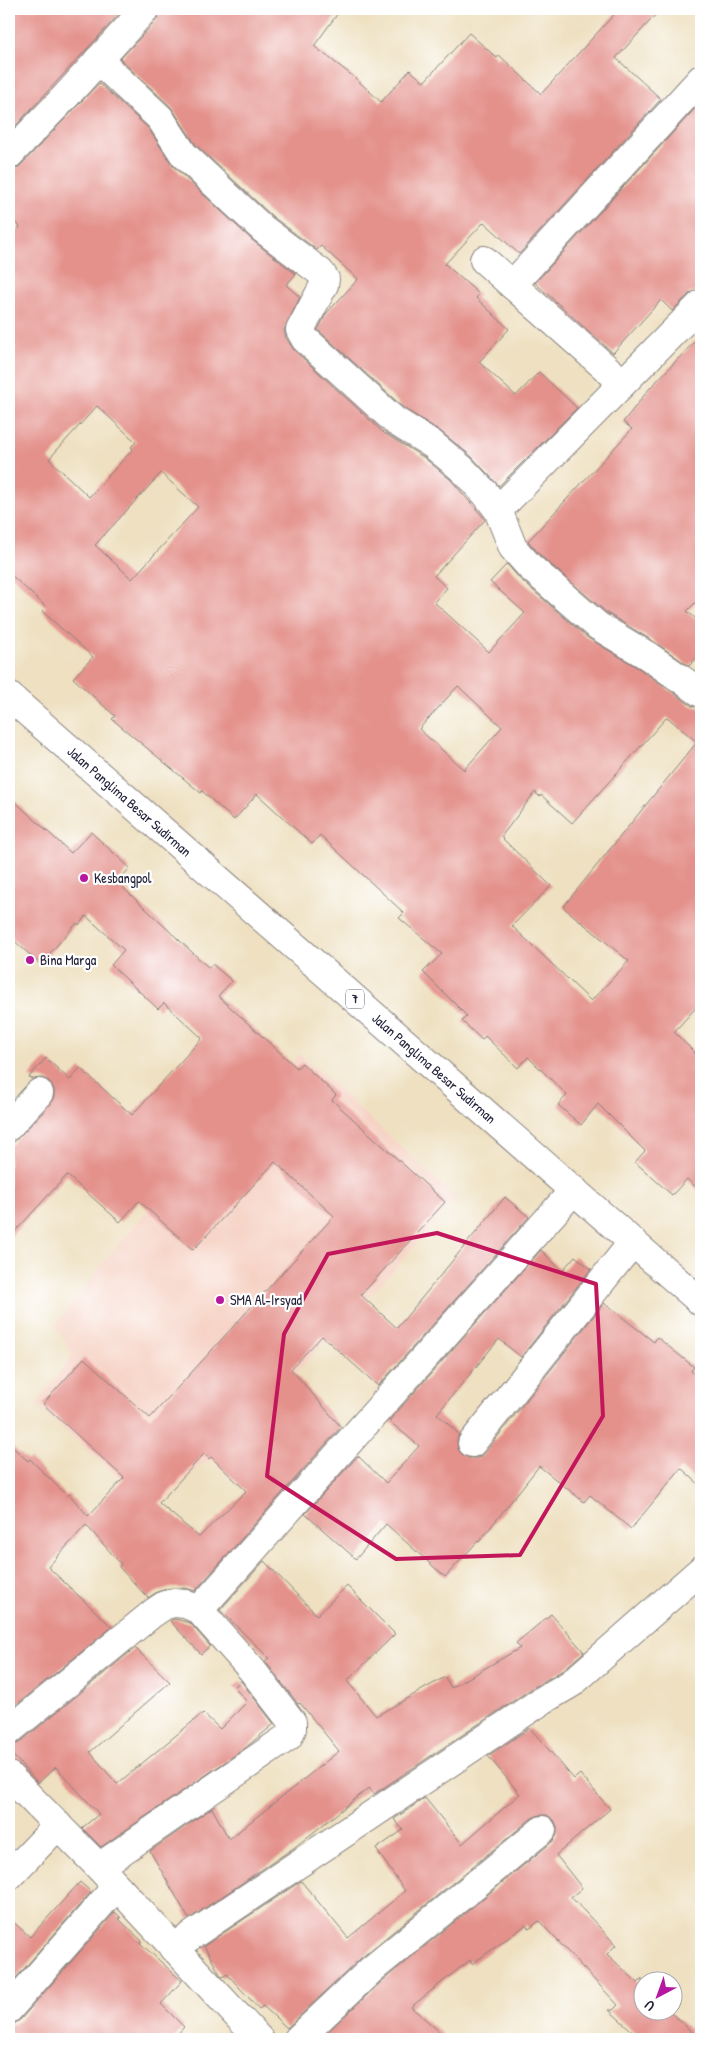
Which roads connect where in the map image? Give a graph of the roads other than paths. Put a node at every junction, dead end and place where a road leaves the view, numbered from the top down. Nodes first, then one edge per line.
1 (145, 9) edge
2 (98, 60) junction
3 (701, 79) edge
4 (9, 155) edge
5 (484, 260) dead end
6 (512, 285) junction
7 (701, 304) edge
8 (623, 383) junction
9 (498, 510) junction
10 (701, 693) edge
11 (9, 696) edge
12 (39, 1093) dead end
13 (9, 1126) edge
14 (574, 1190) junction
15 (633, 1242) junction
16 (701, 1302) edge
17 (472, 1443) dead end
18 (701, 1570) edge
19 (199, 1610) junction
20 (9, 1731) edge
21 (9, 1776) edge
22 (58, 1826) junction
23 (542, 1830) dead end
24 (9, 1876) edge
25 (107, 1877) junction
26 (174, 1948) junction
27 (9, 2009) edge
28 (259, 2039) edge
29 (298, 2039) edge

1 - 2 main road
2 - 4 main road
2 - 9 main road
3 - 6 main road
5 - 6 main road
6 - 8 main road
7 - 8 main road
8 - 9 main road
9 - 10 main road
11 - 14 main road, Jalan Panglima Besar Sudirman / 7
12 - 13 main road
14 - 15 main road, Jalan Panglima Besar Sudirman / 7
14 - 19 main road
15 - 16 main road, Jalan Panglima Besar Sudirman / 7
15 - 17 main road
18 - 26 main road
19 - 20 main road
19 - 25 main road
21 - 22 main road
22 - 24 main road
22 - 25 main road
23 - 29 main road
25 - 26 main road
25 - 27 main road
26 - 28 main road

